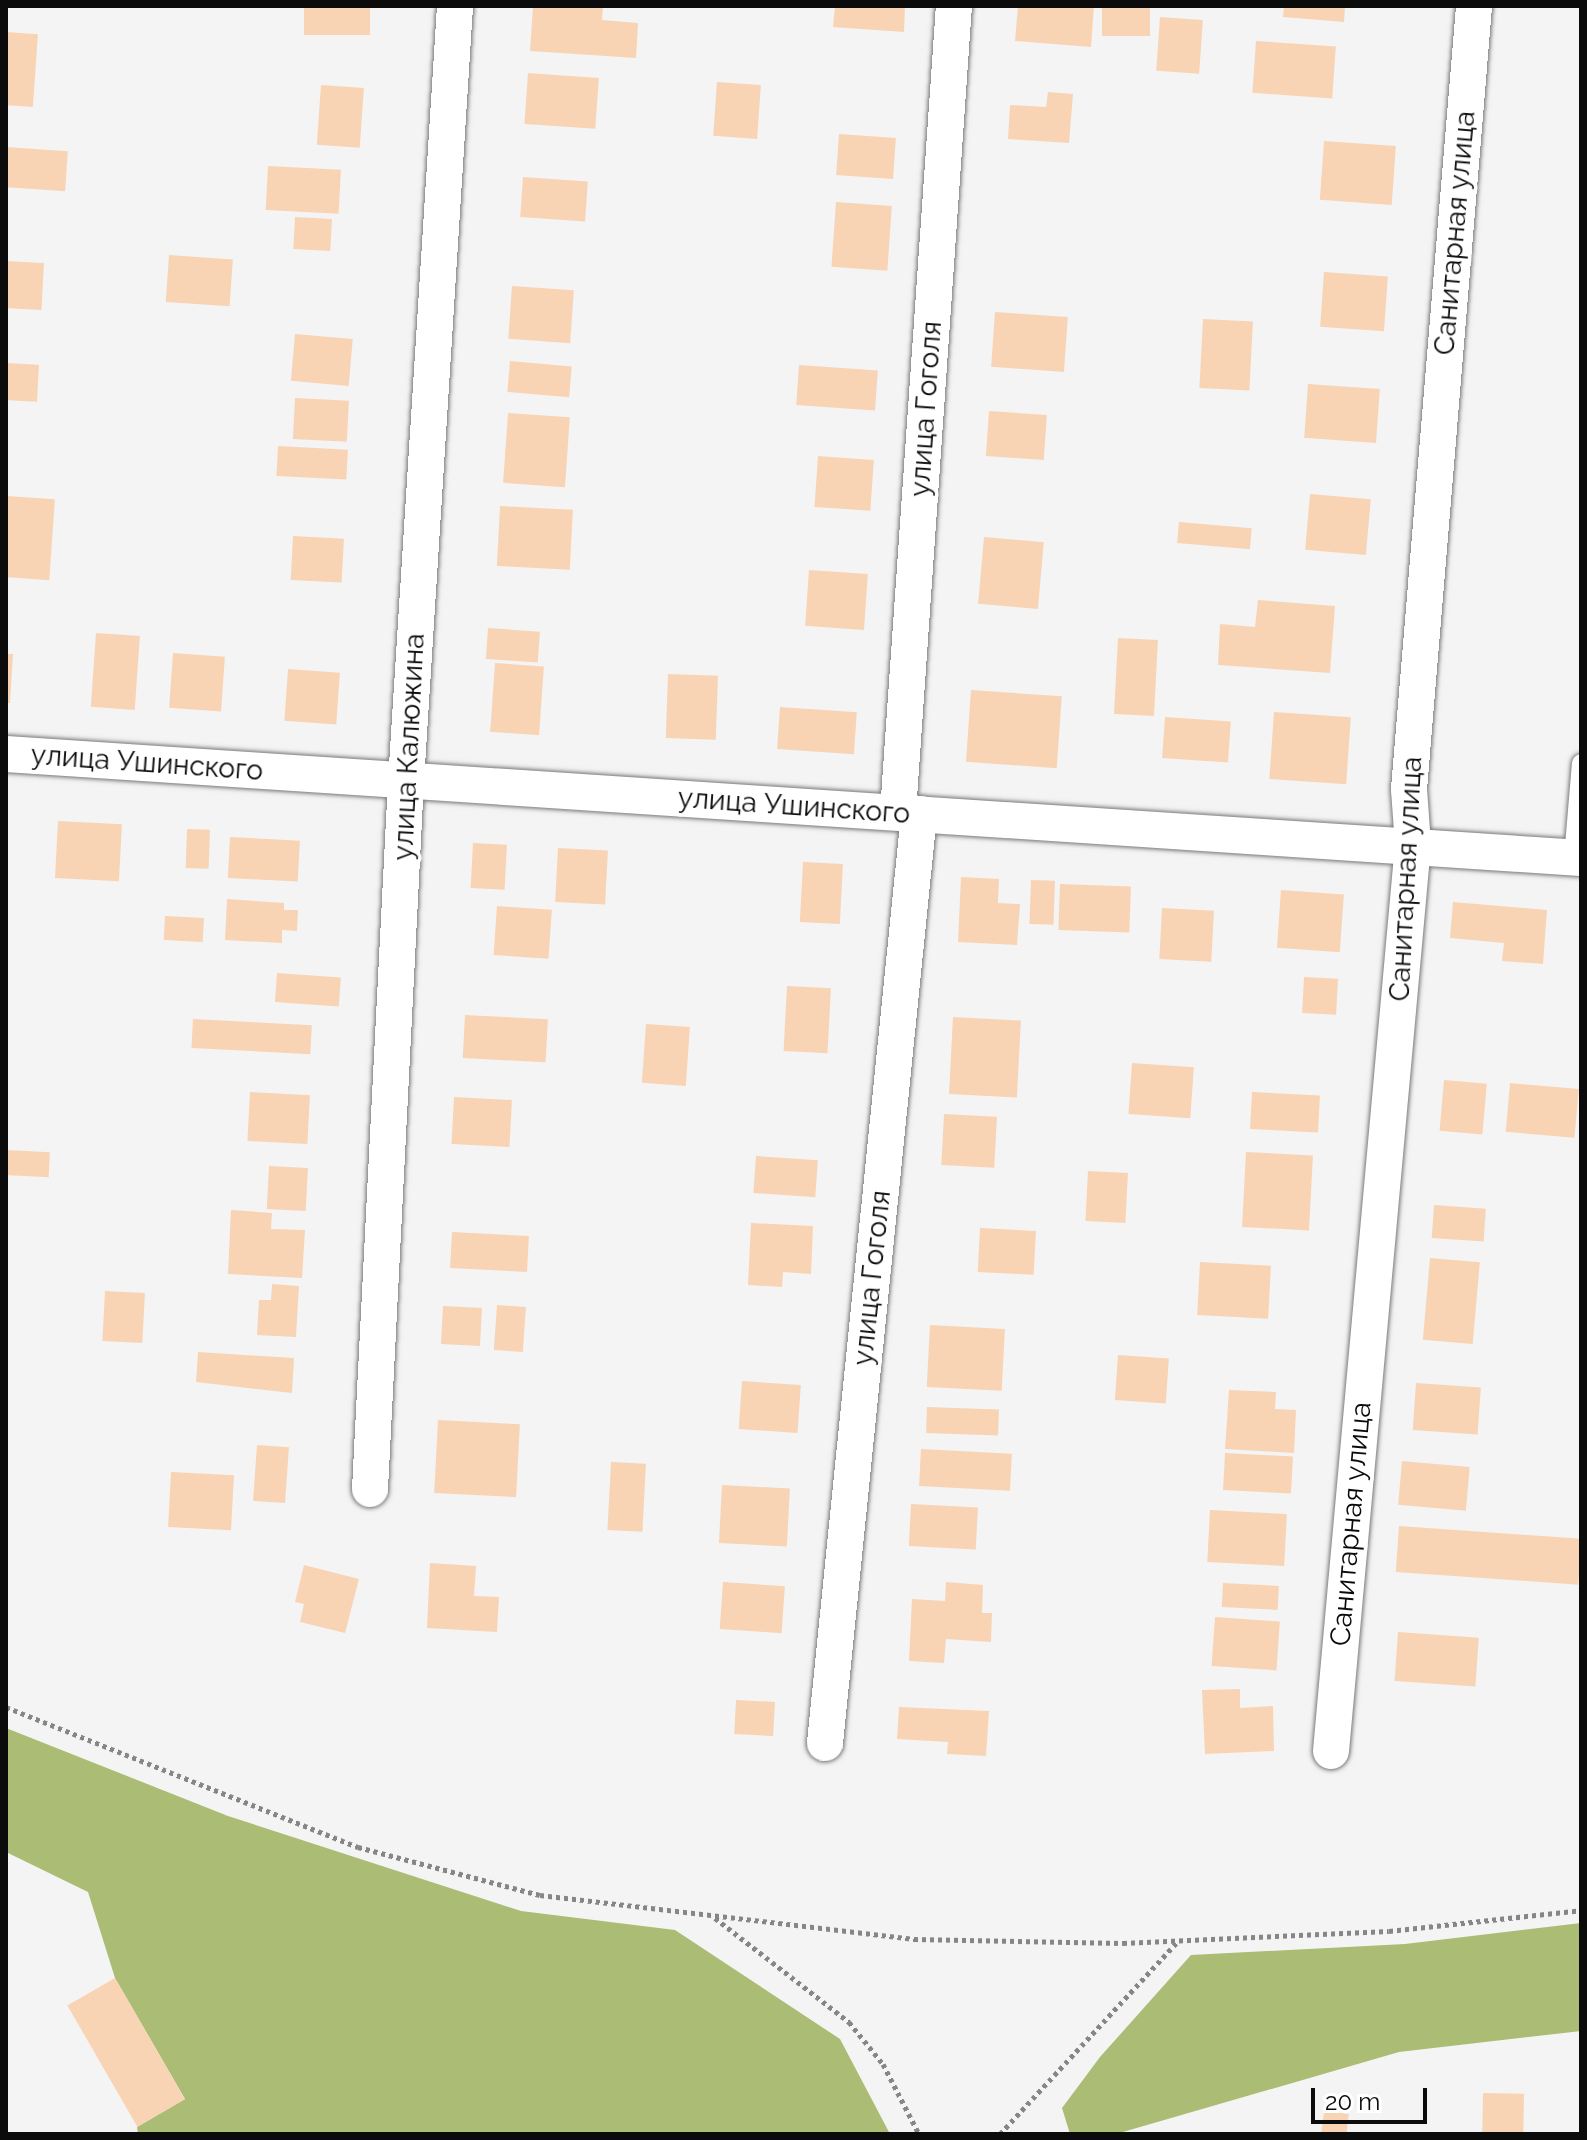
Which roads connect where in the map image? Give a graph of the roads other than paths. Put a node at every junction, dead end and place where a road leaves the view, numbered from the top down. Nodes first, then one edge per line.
1 (455, 6) edge
2 (954, 6) edge
3 (1474, 6) edge
4 (6, 754) edge
5 (1581, 763) edge
6 (406, 781) junction
7 (908, 813) junction
8 (1413, 845) junction
9 (1577, 858) edge
10 (370, 1489) dead end
11 (825, 1743) dead end
12 (1331, 1751) dead end

1 - 6 street, улица Калюжина
2 - 7 street, улица Гоголя
3 - 8 street, Санитарная улица
4 - 6 street, улица Ушинского
5 - 9 lane
6 - 7 street, улица Ушинского
6 - 10 street, улица Калюжина
7 - 8 street, улица Ушинского
7 - 11 street, улица Гоголя
8 - 9 street, улица Ушинского
8 - 12 street, Санитарная улица

